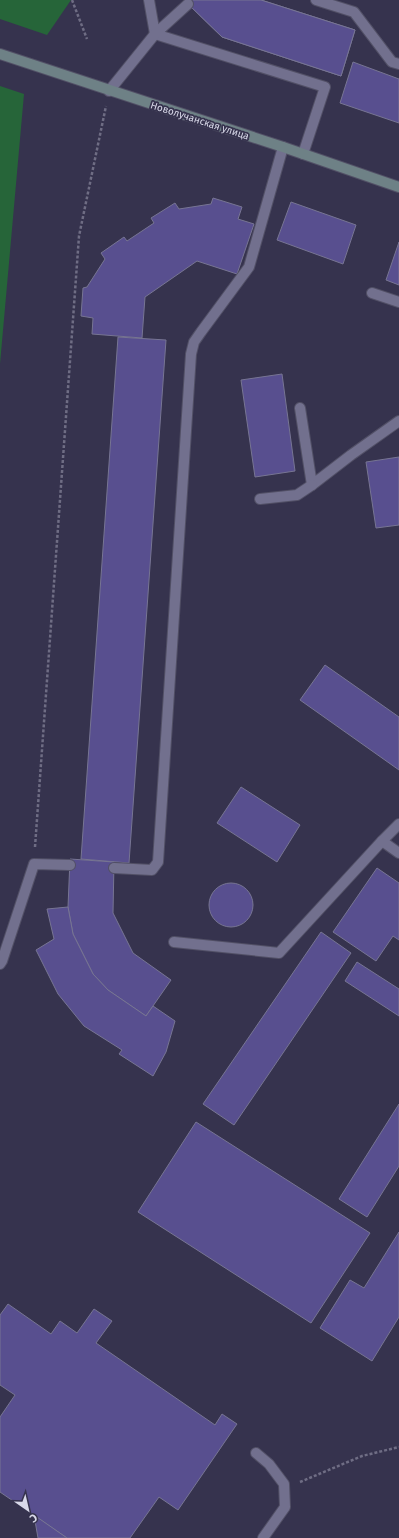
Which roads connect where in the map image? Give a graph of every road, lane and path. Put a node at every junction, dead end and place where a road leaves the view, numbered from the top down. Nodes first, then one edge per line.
1 (72, 0) edge
2 (149, 0) edge
3 (316, 0) edge
4 (188, 4) dead end
5 (155, 34) junction
6 (87, 39) dead end
7 (0, 54) edge
8 (399, 64) edge
9 (109, 91) junction
10 (283, 147) junction
11 (303, 154) junction
12 (399, 187) edge
13 (372, 293) dead end
14 (399, 302) edge
15 (300, 408) dead end
16 (399, 422) edge
17 (312, 485) junction
18 (260, 499) dead end
19 (399, 824) edge
20 (382, 841) junction
21 (399, 853) edge
22 (34, 864) junction
23 (70, 866) dead end
24 (114, 868) dead end
25 (174, 942) dead end
26 (0, 964) edge
27 (399, 1447) edge
28 (256, 1453) dead end
29 (295, 1484) dead end
30 (263, 1538) edge

1 - 6 path
2 - 5 street
3 - 8 street
4 - 5 street
5 - 9 street
5 - 11 street
7 - 9 street, Новолучанская улица
9 - 10 street, Новолучанская улица
9 - 22 path
10 - 11 street, Новолучанская улица
10 - 24 street
11 - 12 street, Новолучанская улица
13 - 14 street
15 - 17 street
16 - 17 street
17 - 18 street
19 - 20 street
20 - 21 street
20 - 25 street
22 - 23 street
22 - 26 street
27 - 29 path
28 - 30 street

